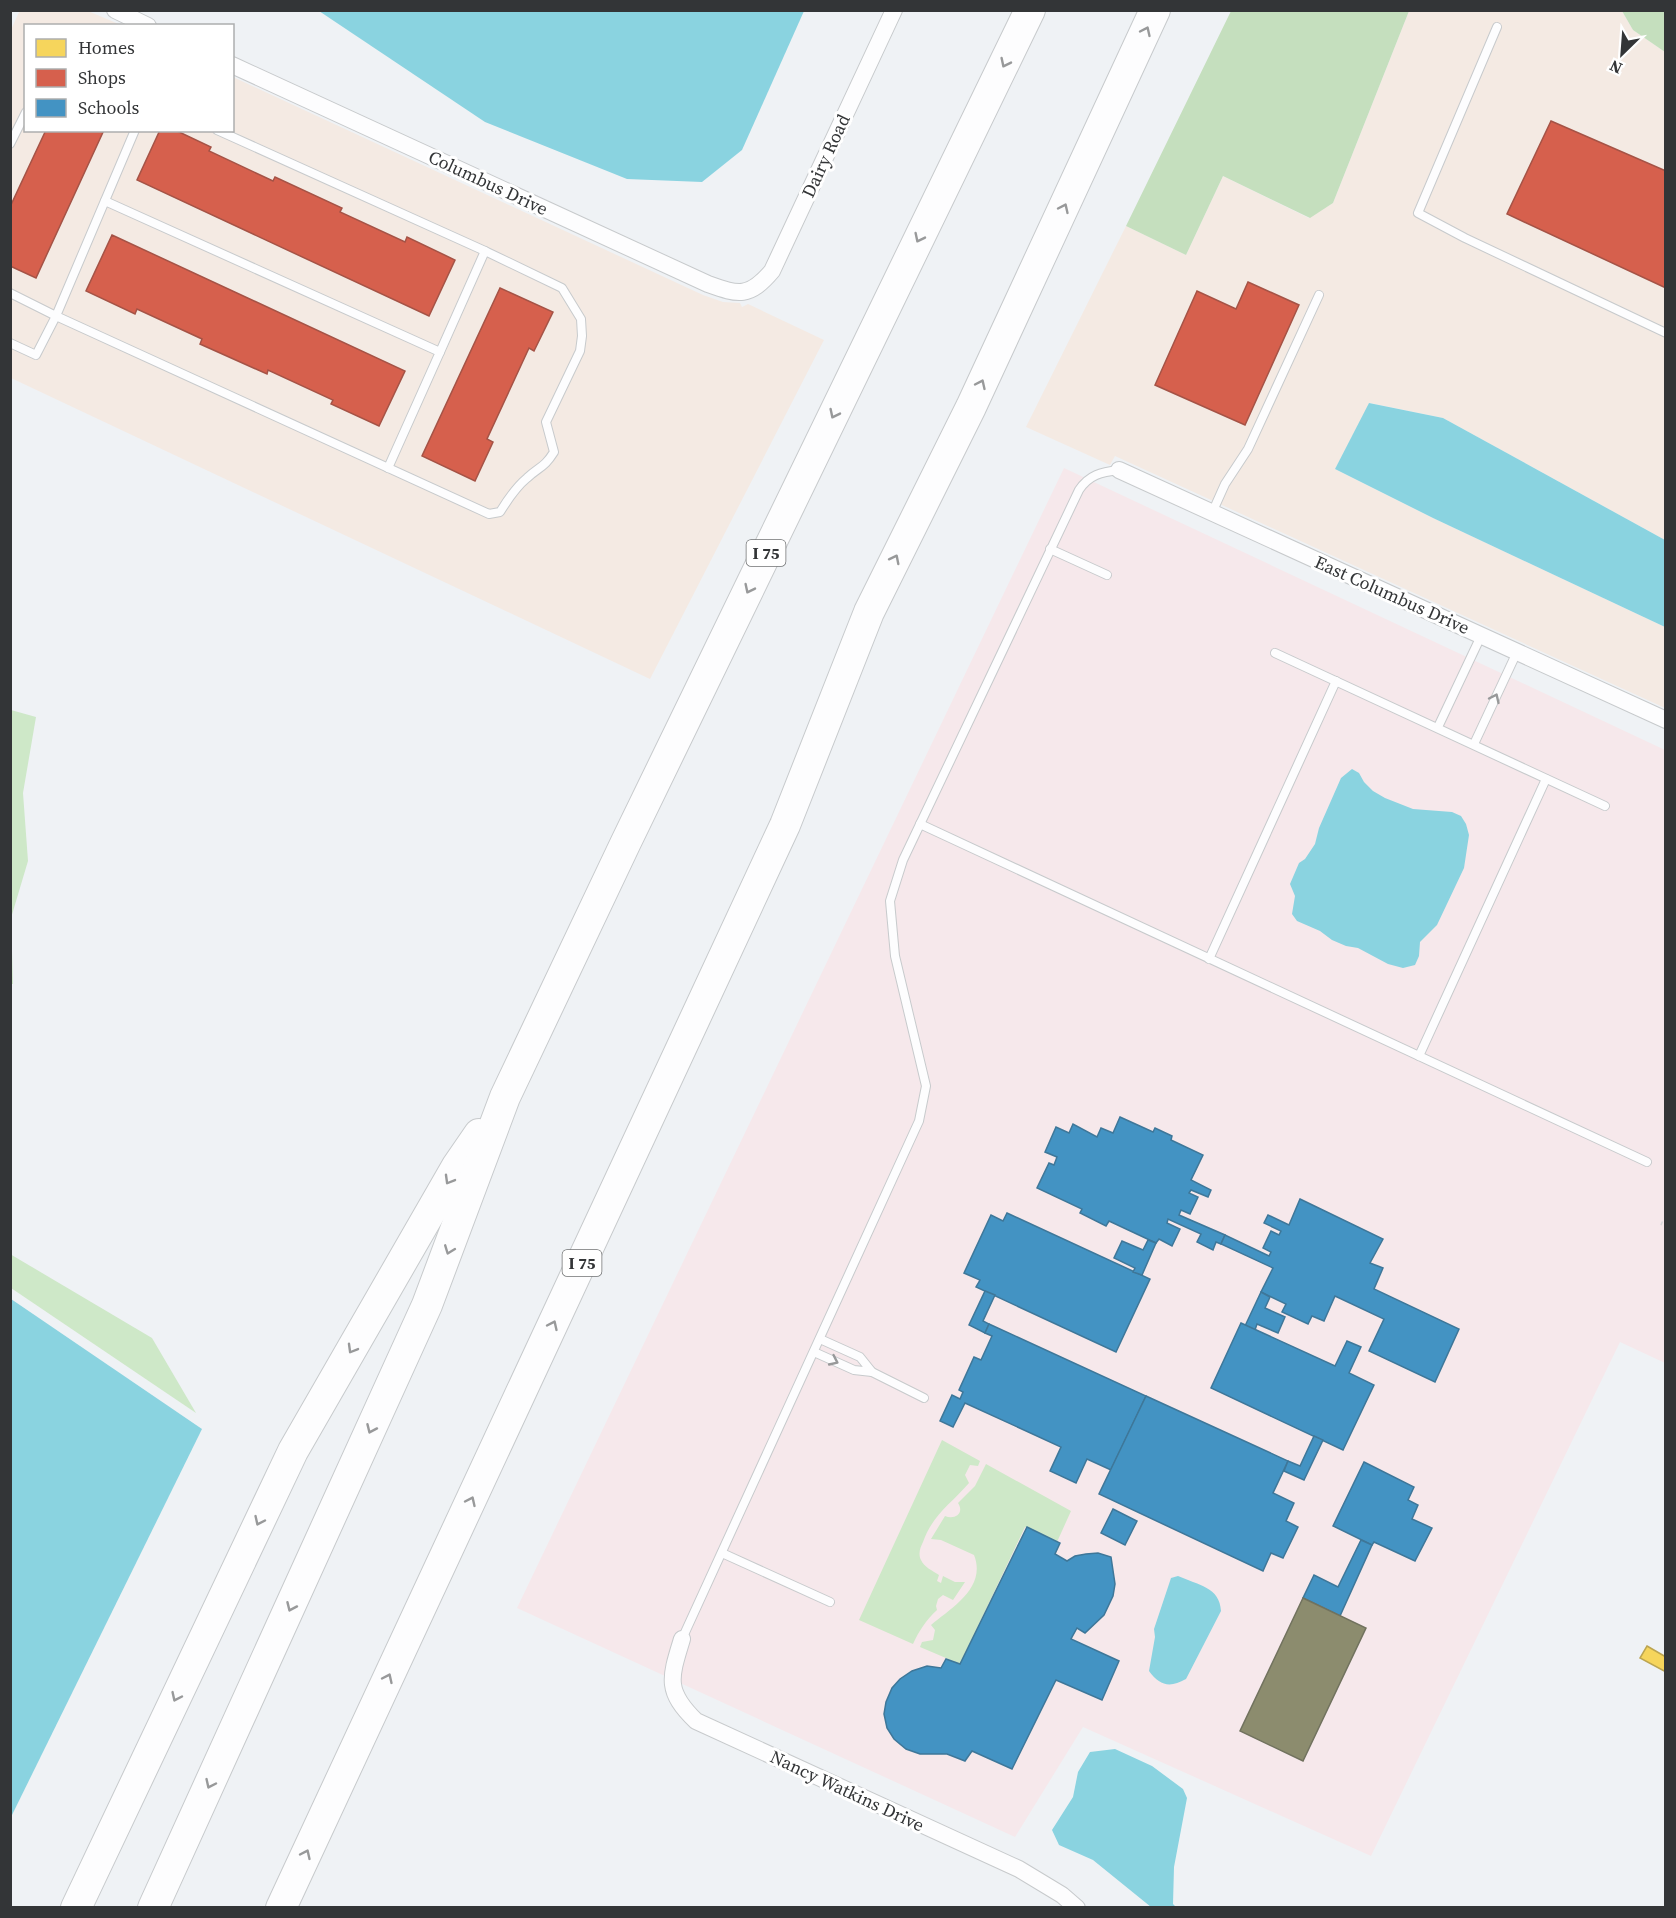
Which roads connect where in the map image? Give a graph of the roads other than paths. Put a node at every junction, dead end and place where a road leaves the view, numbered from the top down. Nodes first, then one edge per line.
1 (115, 10) edge
2 (894, 10) edge
3 (1030, 10) edge
4 (1155, 10) edge
5 (144, 24) edge
6 (1497, 27) dead end
7 (234, 66) edge
8 (24, 116) edge
9 (134, 132) edge
10 (221, 132) edge
11 (10, 144) edge
12 (105, 201) junction
13 (485, 251) junction
14 (747, 292) joint
15 (10, 293) edge
16 (1319, 295) dead end
17 (56, 316) junction
18 (1665, 333) edge
19 (10, 343) edge
20 (440, 352) junction
21 (388, 468) junction
22 (1119, 470) joint
23 (1212, 513) junction
24 (1050, 549) junction
25 (1107, 575) dead end
26 (1481, 636) junction
27 (1517, 652) junction
28 (1275, 653) dead end
29 (1336, 681) junction
30 (1665, 720) edge
31 (1438, 727) junction
32 (1474, 744) junction
33 (1546, 779) junction
34 (1605, 806) dead end
35 (920, 824) junction
36 (1209, 959) junction
37 (1419, 1056) junction
38 (505, 1096) junction
39 (1647, 1162) dead end
40 (820, 1339) junction
41 (814, 1352) junction
42 (872, 1372) junction
43 (924, 1398) dead end
44 (722, 1553) junction
45 (830, 1602) dead end
46 (682, 1639) joint
47 (76, 1908) edge
48 (153, 1908) edge
49 (281, 1908) edge
50 (1077, 1908) edge

1 - 5 street
2 - 14 street, Dairy Road
3 -> 38 highway, I 75
49 -> 4 highway, I 75
6 - 18 lane
7 - 14 street, Columbus Drive
8 - 11 lane
9 - 12 lane
10 - 13 lane
12 - 17 lane
12 - 20 lane
13 - 20 lane
13 - 21 lane
15 - 17 lane
16 - 23 lane
17 - 19 lane
17 - 21 lane
20 - 21 lane
22 - 23 street, East Columbus Drive
22 - 24 lane
23 - 26 street, East Columbus Drive
24 - 25 lane
24 - 35 lane
26 - 27 street, East Columbus Drive
26 - 31 lane
27 - 30 street, East Columbus Drive
32 -> 27 lane
28 - 29 lane
29 - 31 lane
29 - 36 lane
31 - 32 lane
32 - 33 lane
33 - 34 lane
33 - 37 lane
35 - 36 lane
35 - 40 lane
36 - 37 lane
37 - 39 lane
38 -> 47 highway
38 -> 48 highway, I 75
40 - 41 lane
40 - 42 lane
41 -> 42 lane
41 - 44 lane
42 - 43 lane
44 - 45 lane
44 - 46 lane
46 - 50 street, Nancy Watkins Drive

